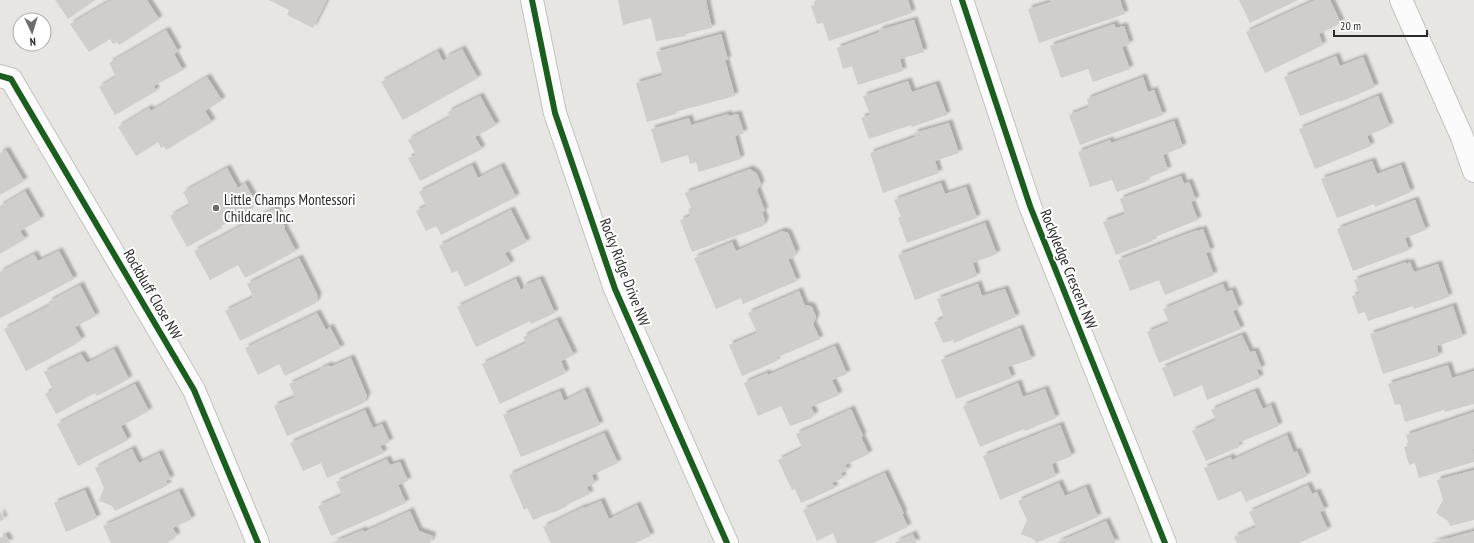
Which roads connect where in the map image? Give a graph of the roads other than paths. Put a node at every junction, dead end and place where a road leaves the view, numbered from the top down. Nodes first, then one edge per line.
1 (532, 0) edge
2 (962, 0) edge
3 (1402, 0) edge
4 (0, 76) edge
5 (1474, 171) edge
6 (258, 543) edge
7 (727, 543) edge
8 (1165, 543) edge

1 - 7 street, Rocky Ridge Drive NW
2 - 8 street, Rockyledge Crescent NW
3 - 5 street
4 - 6 street, Rockbluff Close NW

